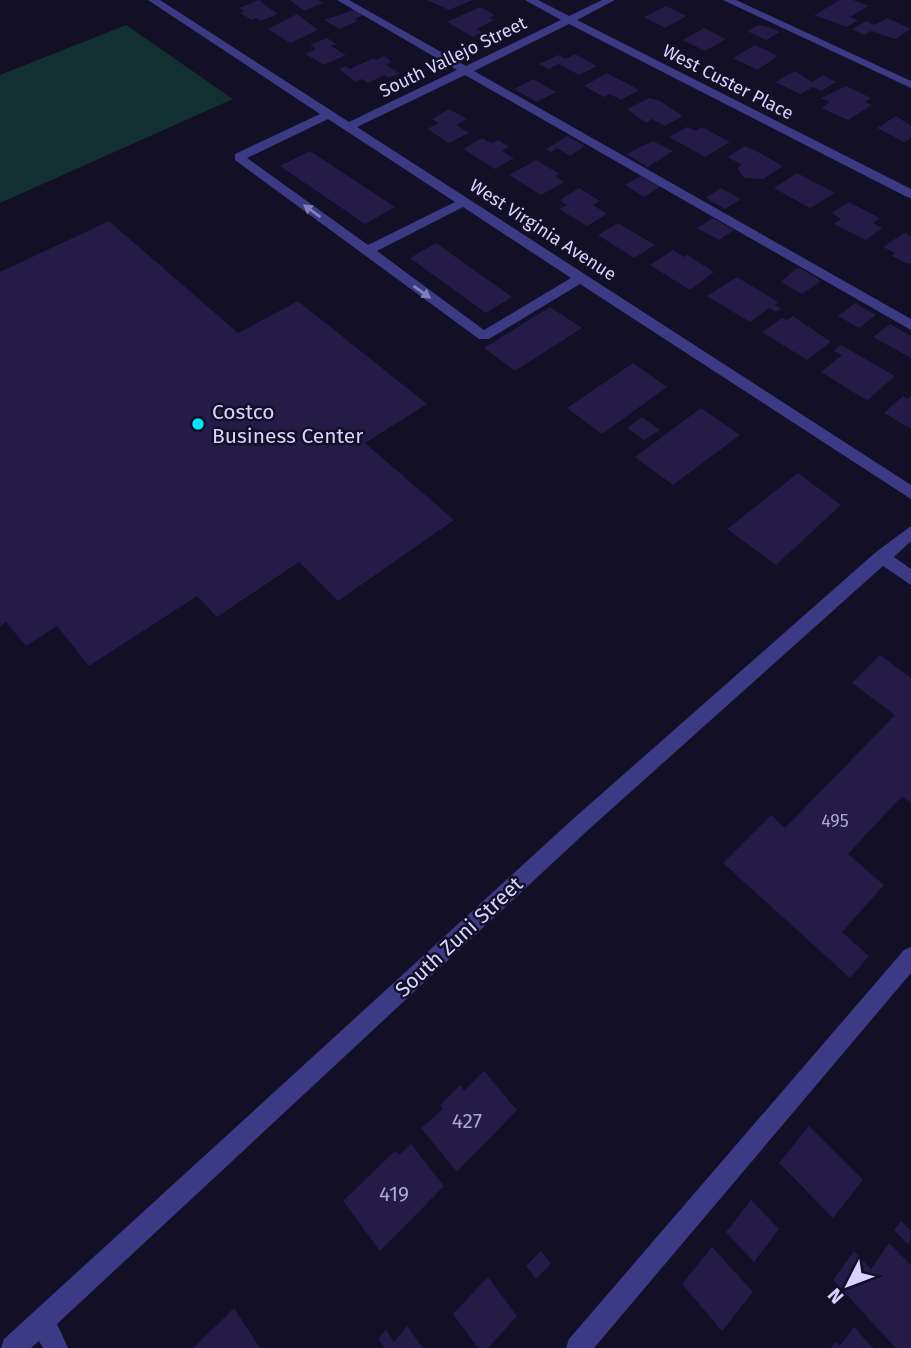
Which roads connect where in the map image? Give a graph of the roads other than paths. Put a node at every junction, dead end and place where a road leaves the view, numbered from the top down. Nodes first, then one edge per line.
1 (153, 0) edge
2 (342, 0) edge
3 (530, 0) edge
4 (610, 0) edge
5 (728, 0) edge
6 (568, 20) junction
7 (466, 70) junction
8 (911, 85) edge
9 (329, 114) junction
10 (349, 127) junction
11 (911, 194) edge
12 (464, 202) junction
13 (367, 251) junction
14 (582, 278) junction
15 (911, 325) edge
16 (911, 493) edge
17 (911, 532) edge
18 (883, 557) junction
19 (911, 578) edge
20 (911, 957) edge
21 (42, 1322) junction
22 (13, 1348) edge
23 (56, 1348) edge
24 (578, 1348) edge

1 - 9 street, West Virginia Avenue
2 - 7 street
3 - 6 street, West Custer Place
4 - 6 street, South Vallejo Street
5 - 8 street
6 - 7 street, South Vallejo Street
6 - 11 street, West Custer Place
7 - 10 street, South Vallejo Street
7 - 15 street
9 - 10 street, West Virginia Avenue
13 -> 9 street
10 - 12 street, West Virginia Avenue
12 - 13 street
12 - 14 street, West Virginia Avenue
13 -> 14 street
14 - 16 street, West Virginia Avenue
17 - 18 street, South Zuni Street
18 - 19 street
18 - 21 street, South Zuni Street
20 - 24 street
21 - 22 street, South Zuni Street
21 - 23 street

